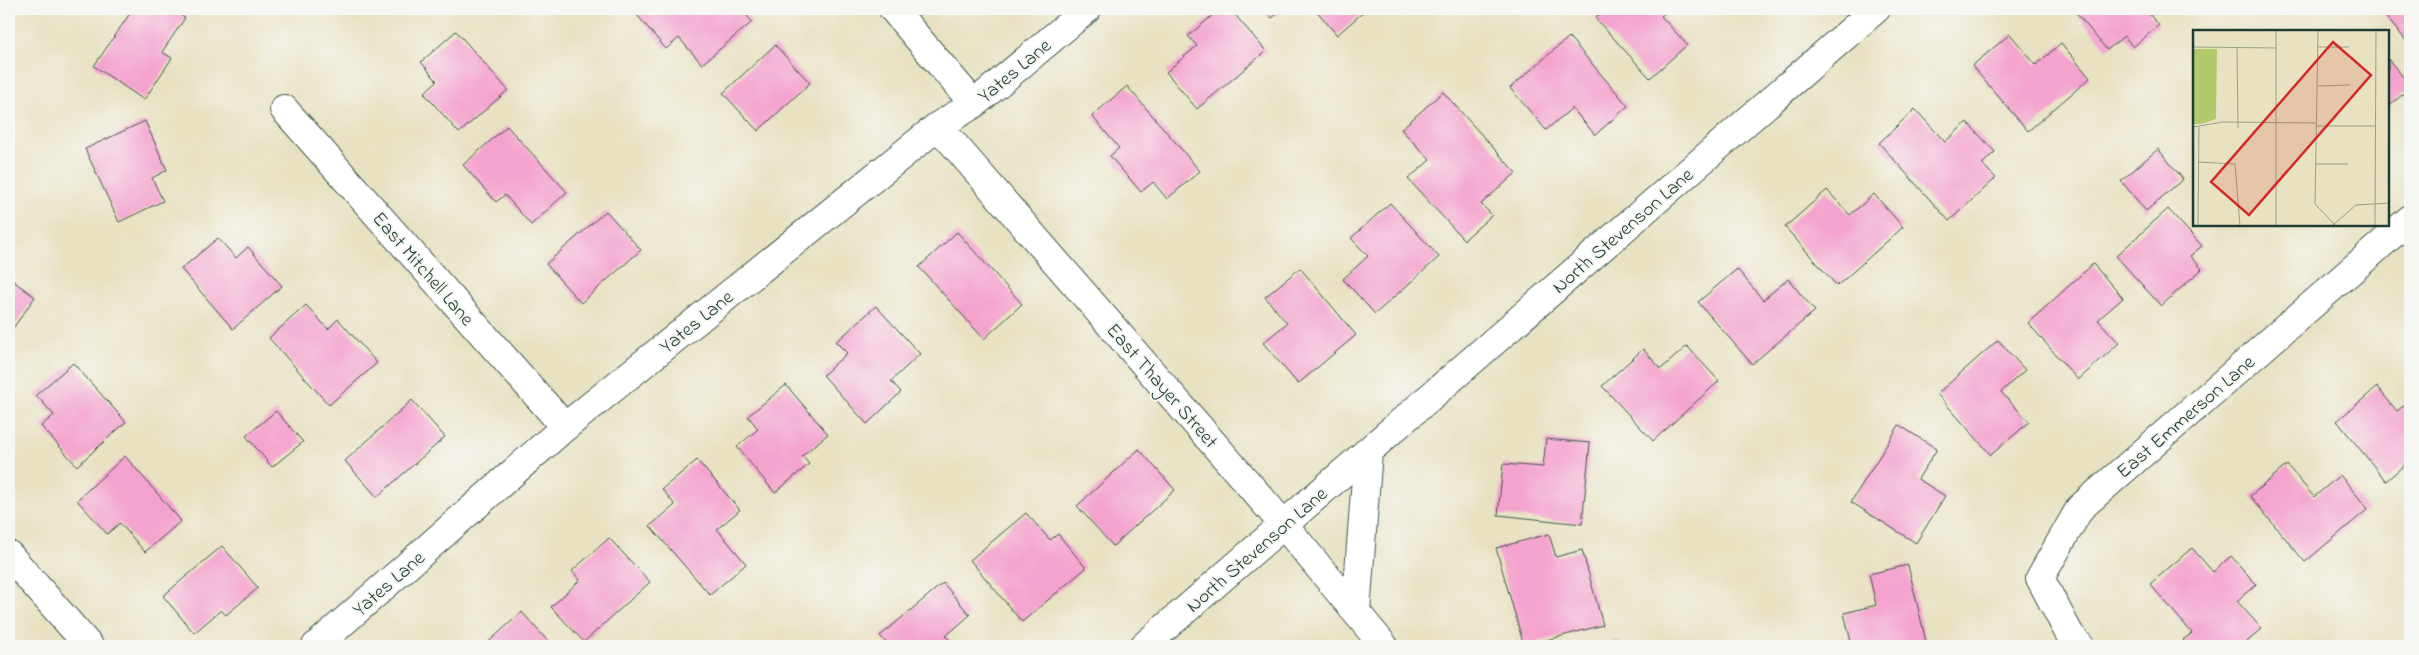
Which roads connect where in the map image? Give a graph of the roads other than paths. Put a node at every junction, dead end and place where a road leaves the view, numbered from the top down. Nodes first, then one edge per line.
1 (893, 9) edge
2 (1087, 9) edge
3 (1876, 9) edge
4 (974, 104) junction
5 (284, 109) dead end
6 (938, 126) junction
7 (2410, 219) edge
8 (565, 427) junction
9 (1368, 451) junction
10 (1284, 525) junction
11 (9, 555) edge
12 (1356, 612) junction
13 (89, 646) edge
14 (316, 646) edge
15 (1144, 646) edge
16 (1384, 646) edge
17 (2080, 646) edge

1 - 4 street
2 - 4 street, Yates Lane
3 - 9 street, North Stevenson Lane
4 - 6 street, Yates Lane
5 - 8 street, East Mitchell Lane
6 - 8 street, Yates Lane
6 - 10 street, East Thayer Street
7 - 17 street, East Emmerson Lane
8 - 14 street, Yates Lane
9 - 10 street, North Stevenson Lane
9 - 12 street
10 - 12 street, East Thayer Street
10 - 15 street, North Stevenson Lane
11 - 13 street
12 - 16 street, East Thayer Street

